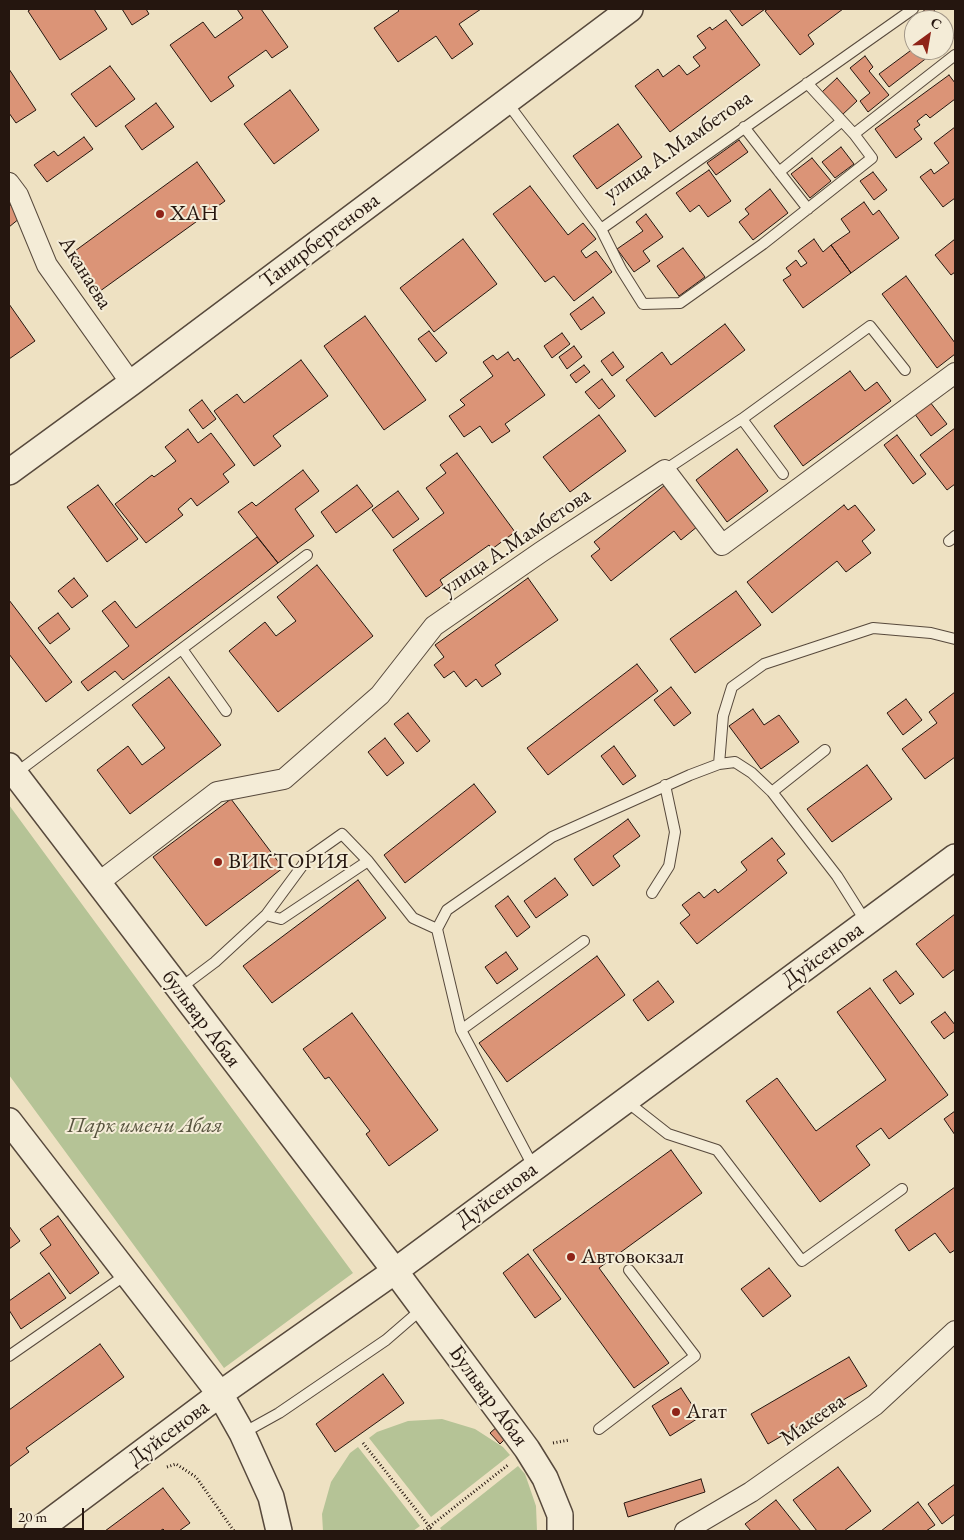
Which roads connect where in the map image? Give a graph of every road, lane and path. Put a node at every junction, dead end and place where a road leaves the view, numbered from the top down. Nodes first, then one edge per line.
1 (630, 9) edge
2 (913, 9) edge
3 (955, 55) edge
4 (807, 83) junction
5 (506, 100) junction
6 (842, 120) junction
7 (744, 127) junction
8 (854, 134) junction
9 (779, 172) junction
10 (9, 183) edge
11 (808, 210) junction
12 (601, 229) junction
13 (905, 370) dead end
14 (955, 373) edge
15 (131, 383) junction
16 (742, 419) junction
17 (665, 470) junction
18 (9, 472) edge
19 (783, 474) dead end
20 (307, 555) dead end
21 (955, 639) edge
22 (182, 649) junction
23 (226, 711) dead end
24 (825, 750) dead end
25 (719, 764) junction
26 (12, 770) edge
27 (665, 786) junction
28 (772, 792) junction
29 (955, 857) edge
30 (368, 861) junction
31 (98, 883) junction
32 (652, 893) dead end
33 (266, 915) junction
34 (866, 923) junction
35 (436, 929) junction
36 (584, 941) dead end
37 (179, 989) junction
38 (461, 1030) junction
39 (626, 1101) junction
40 (9, 1121) edge
41 (534, 1168) junction
42 (902, 1189) dead end
43 (629, 1270) dead end
44 (395, 1271) junction
45 (127, 1273) junction
46 (423, 1308) junction
47 (955, 1331) edge
48 (9, 1356) edge
49 (220, 1394) junction
50 (599, 1429) dead end
51 (242, 1434) junction
52 (569, 1440) dead end
53 (363, 1443) dead end
54 (527, 1449) junction
55 (162, 1468) dead end
56 (430, 1527) junction
57 (37, 1531) edge
58 (234, 1531) edge
59 (279, 1531) edge
60 (424, 1531) edge
61 (433, 1531) edge
62 (560, 1531) edge
63 (685, 1531) edge

1 - 5 street, Танирбергенова
2 - 4 lane, улица А.Мамбетова
3 - 8 lane
4 - 6 lane
4 - 7 lane, улица А.Мамбетова
5 - 12 lane, улица А.Мамбетова
5 - 15 street, Танирбергенова
6 - 8 lane
6 - 9 lane
7 - 9 lane
7 - 12 lane, улица А.Мамбетова
8 - 11 lane
9 - 11 lane
10 - 15 street, Аканаева
11 - 12 lane
13 - 16 lane
14 - 17 street
15 - 18 street, Танирбергенова
16 - 17 lane
16 - 19 lane
17 - 31 street, улица А.Мамбетова
20 - 22 lane
21 - 25 lane
22 - 23 lane
22 - 26 lane
24 - 28 lane
25 - 27 lane
25 - 28 lane
26 - 31 street, бульвар Абая
27 - 32 lane
27 - 35 lane
28 - 34 lane
29 - 34 street, Дуйсенова
30 - 33 lane
30 - 33 lane
30 - 35 lane
31 - 37 street, бульвар Абая
33 - 37 lane
34 - 39 street, Дуйсенова
35 - 38 lane
36 - 38 lane
37 - 44 street, бульвар Абая
38 - 41 lane
39 - 41 street, Дуйсенова
39 - 42 lane
40 - 45 street
41 - 44 street, Дуйсенова
43 - 50 lane
44 - 46 street, Бульвар Абая
44 - 49 street, Дуйсенова
45 - 48 lane
45 - 49 street
46 - 51 lane
46 - 54 street, Бульвар Абая
47 - 63 street, Макеева
49 - 51 street
49 - 57 street, Дуйсенова
51 - 59 street
52 - 54 path
53 - 56 path
54 - 56 path
54 - 62 street, Бульвар Абая
55 - 58 path
56 - 60 path
56 - 61 path

